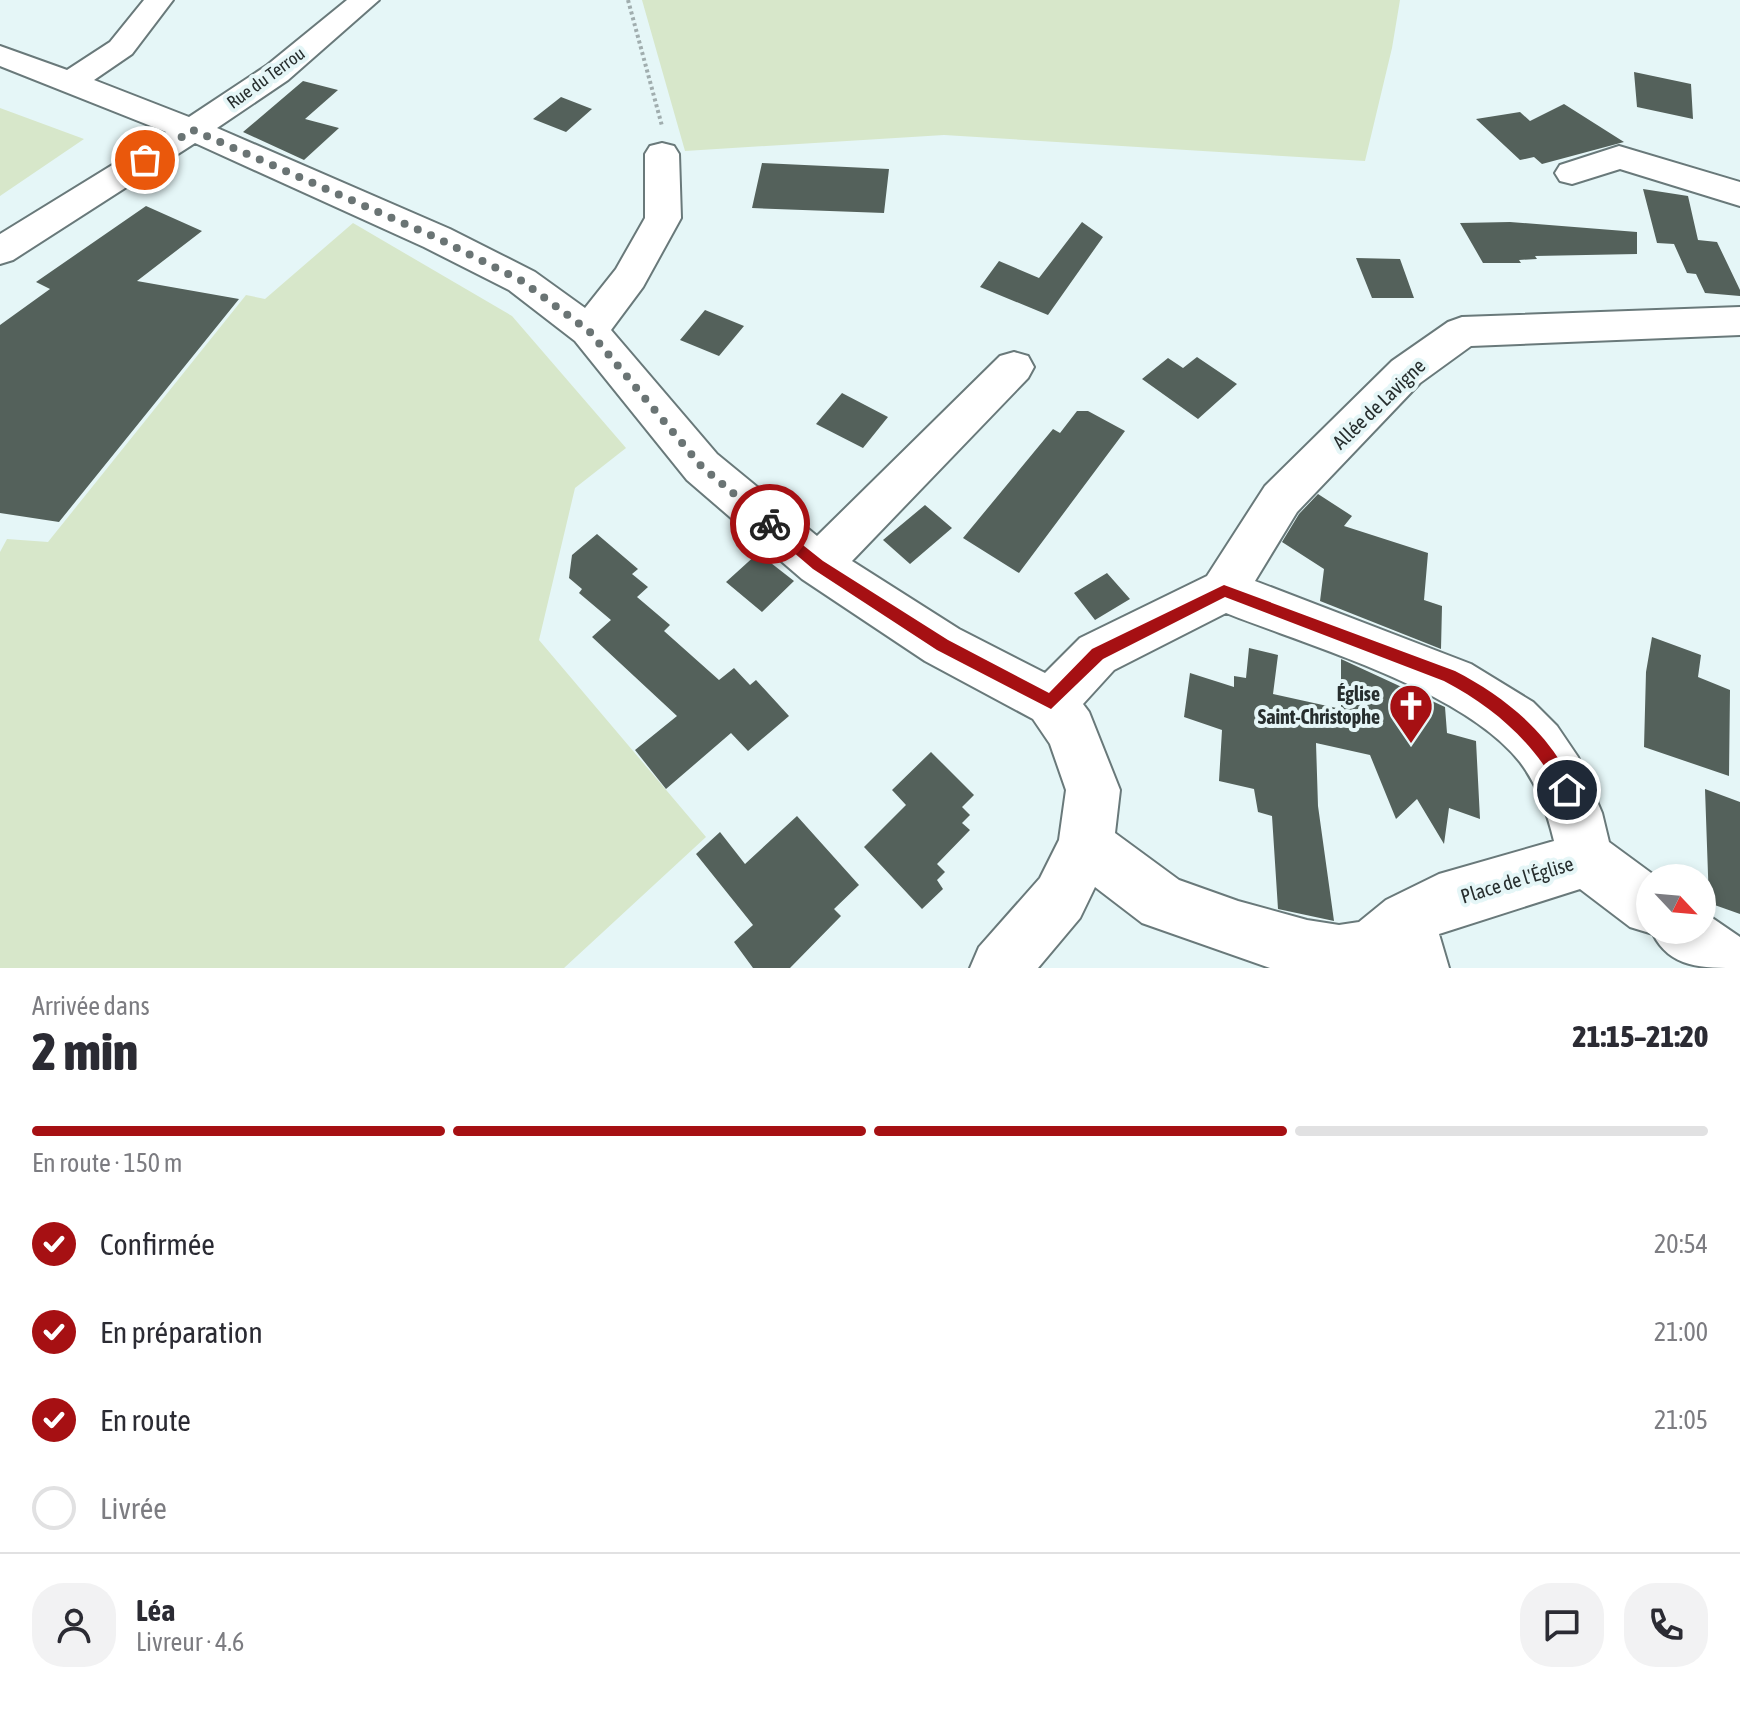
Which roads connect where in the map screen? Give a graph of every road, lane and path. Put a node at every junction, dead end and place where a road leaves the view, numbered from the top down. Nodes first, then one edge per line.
1 (159, 0) edge
2 (365, 0) edge
3 (628, 0) edge
4 (0, 55) edge
5 (69, 83) junction
6 (193, 130) junction
7 (662, 154) joint
8 (1572, 173) dead end
9 (1740, 194) edge
10 (0, 251) edge
11 (1740, 321) edge
12 (589, 331) junction
13 (1014, 367) dead end
14 (818, 565) junction
15 (1224, 591) junction
16 (1051, 702) junction
17 (1086, 845) junction
18 (1586, 859) junction
19 (1636, 896) edge
20 (1413, 944) edge
21 (1700, 944) edge
22 (1000, 968) edge
23 (1733, 968) edge

1 - 5 street
2 - 6 street, Rue du Terrou
3 - 7 path
4 - 5 street
5 - 6 street
6 - 10 street, Rue du Terrou
6 - 12 street
7 - 12 street
8 - 9 street
11 - 15 street, Allée de Lavigne
12 - 14 street
13 - 14 street
14 - 16 street
15 - 16 street
15 - 18 street, Place de l'Église
16 - 17 street
17 - 20 street, Place de l'Église
17 - 22 street
18 - 19 street
18 - 20 street, Place de l'Église
21 - 23 street

